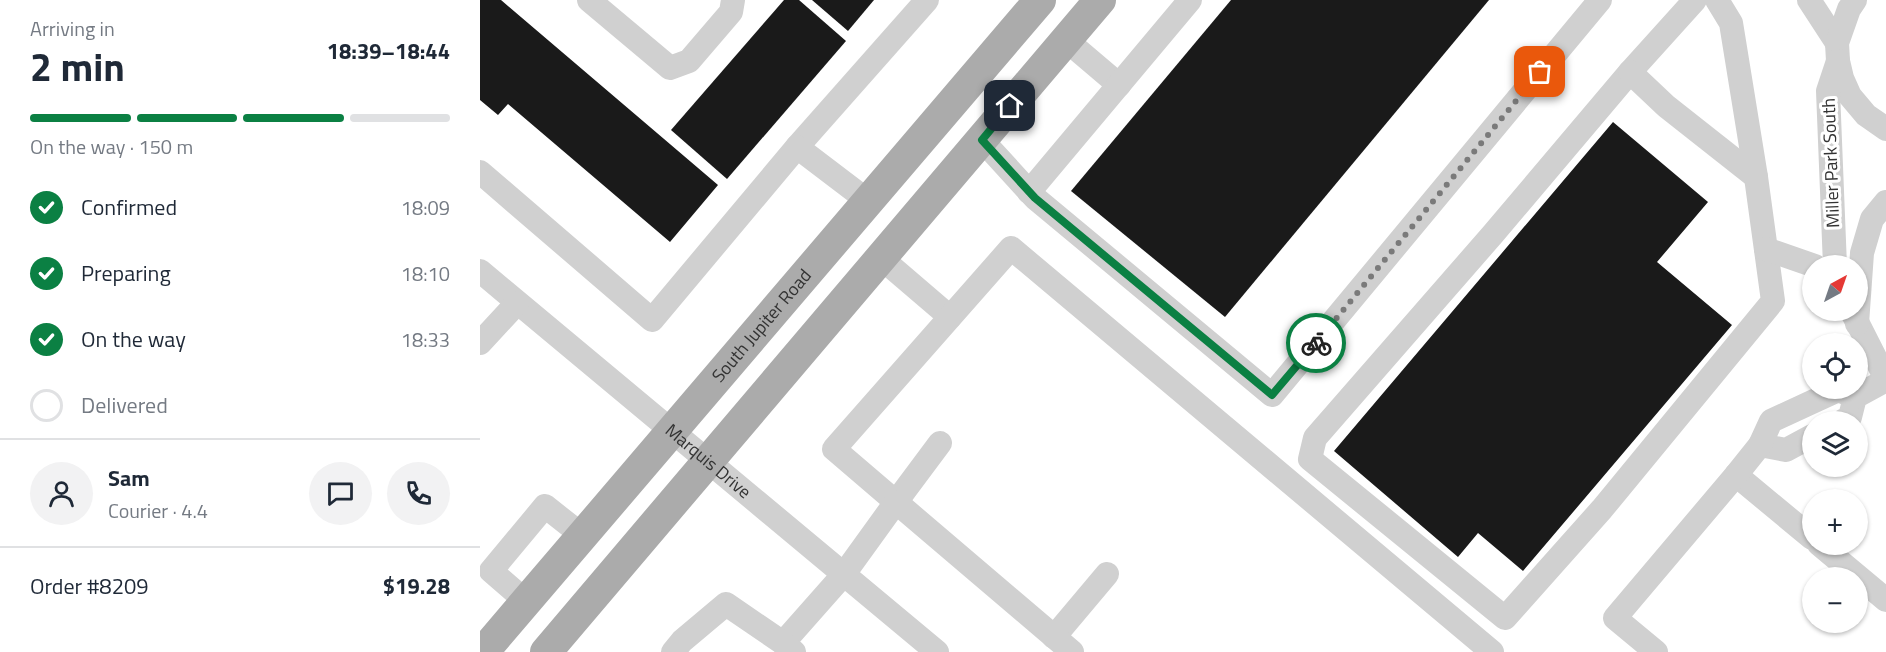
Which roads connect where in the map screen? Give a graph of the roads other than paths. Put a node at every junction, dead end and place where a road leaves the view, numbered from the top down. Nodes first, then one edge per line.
1 (589, 0) edge
2 (733, 0) edge
3 (927, 0) edge
4 (1100, 0) edge
5 (1190, 0) edge
6 (1600, 0) edge
7 (1695, 0) edge
8 (1717, 0) edge
9 (1809, 0) edge
10 (1855, 0) edge
11 (1031, 3) edge
12 (1066, 40) junction
13 (1837, 52) junction
14 (1630, 72) junction
15 (1119, 85) junction
16 (1886, 129) edge
17 (982, 140) junction
18 (797, 147) junction
19 (480, 172) edge
20 (1756, 177) junction
21 (1029, 192) junction
22 (868, 201) junction
23 (1886, 202) edge
24 (1766, 249) junction
25 (1835, 255) edge
26 (1862, 255) edge
27 (881, 258) junction
28 (1802, 261) edge
29 (480, 272) edge
30 (517, 303) junction
31 (950, 317) junction
32 (1856, 321) edge
33 (480, 343) edge
34 (1886, 379) edge
35 (1868, 389) edge
36 (1819, 399) edge
37 (672, 432) junction
38 (1802, 441) edge
39 (940, 443) dead end
40 (1760, 444) junction
41 (708, 461) junction
42 (1736, 475) junction
43 (896, 502) junction
44 (1802, 530) edge
45 (583, 536) junction
46 (1832, 555) edge
47 (844, 574) junction
48 (1107, 574) dead end
49 (1886, 600) edge
50 (526, 602) junction
51 (1063, 644) edge
52 (789, 647) edge
53 (483, 652) edge
54 (546, 652) edge
55 (674, 652) edge
56 (937, 652) edge
57 (1492, 652) edge
58 (1656, 652) edge

1 - 2 street
3 - 18 street
4 - 12 main road
5 - 15 street
6 - 21 street
7 - 14 street
8 - 20 street
9 - 13 street
10 - 13 street, Miller Park South
11 - 12 main road
11 - 22 main road, South Jupiter Road
12 - 15 street
12 - 17 main road
13 - 16 street
13 - 25 street, Miller Park South
14 - 20 street
14 - 24 street
15 - 21 street
17 - 21 street
17 - 27 main road
18 - 19 street
18 - 22 street
20 - 24 street
22 - 37 main road, South Jupiter Road
23 - 26 street
24 - 28 street
27 - 31 street
27 - 41 main road
29 - 30 street, Marquis Drive
30 - 33 street
30 - 37 street, Marquis Drive
31 - 43 street
31 - 57 street
32 - 34 street
34 - 35 street
36 - 40 street
37 - 41 street, Marquis Drive
37 - 45 main road, South Jupiter Road
38 - 40 street
39 - 43 street
40 - 42 street
41 - 47 street, Marquis Drive
41 - 54 main road
42 - 44 street
42 - 58 street
43 - 47 street
43 - 51 street
45 - 50 main road, South Jupiter Road
45 - 50 street
46 - 49 street
47 - 52 street
47 - 56 street, Marquis Drive
48 - 51 street
50 - 53 main road, South Jupiter Road
52 - 55 street

